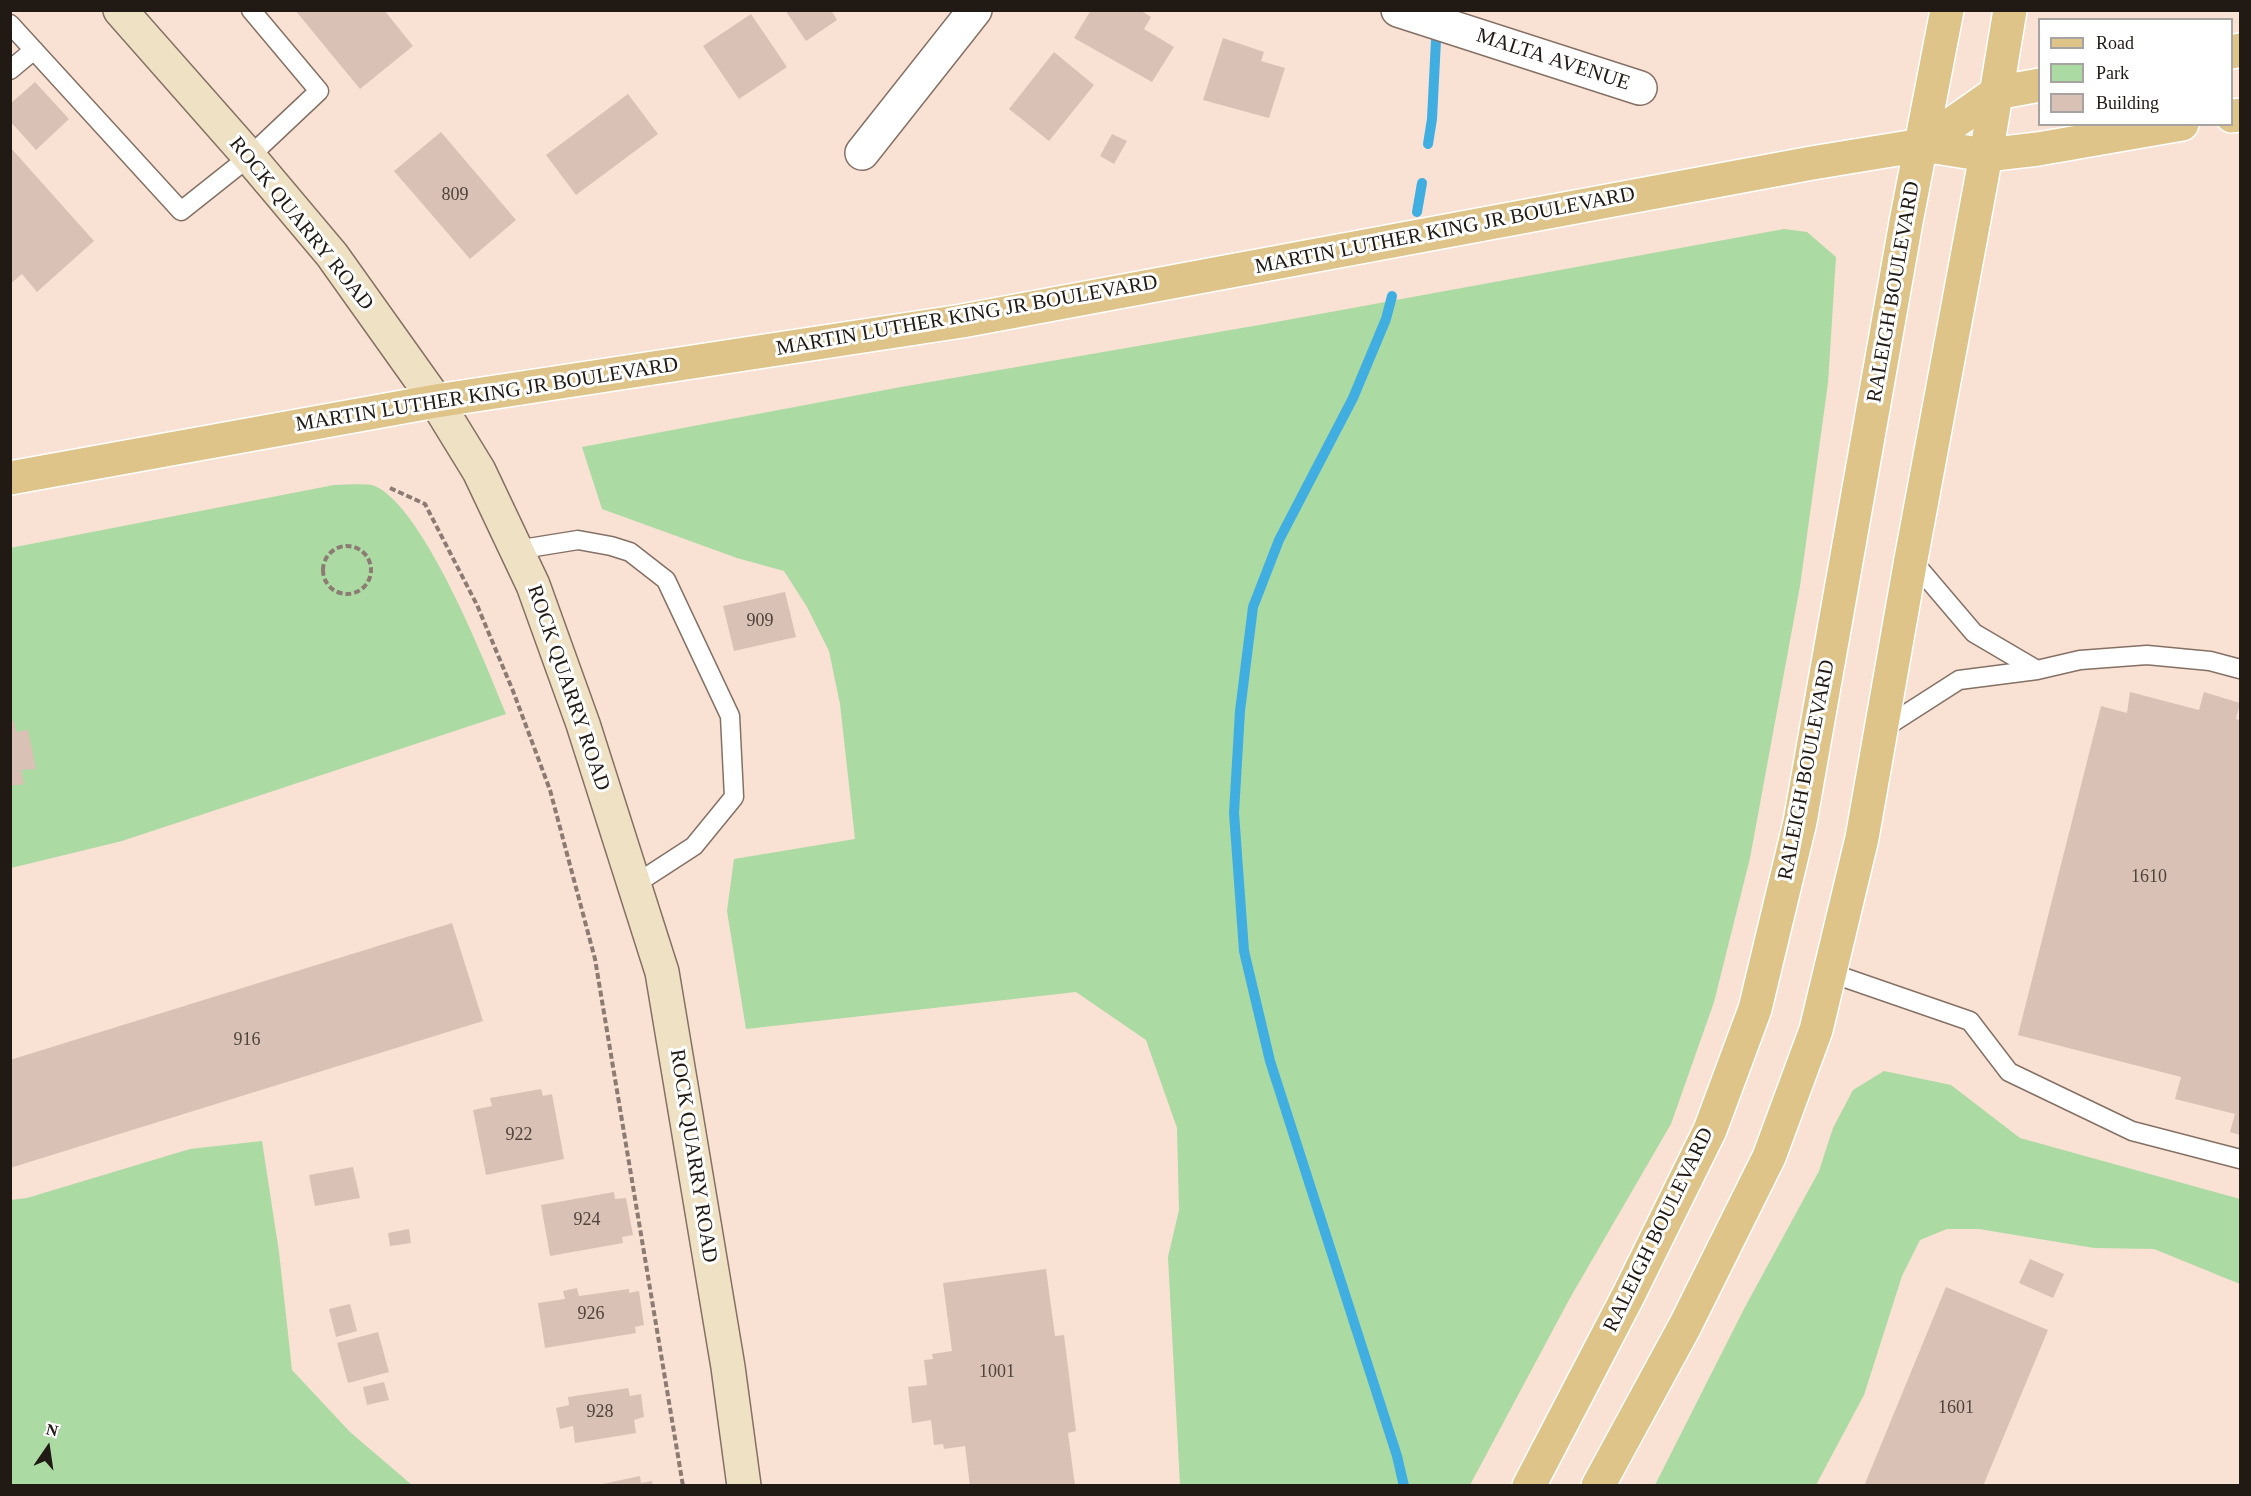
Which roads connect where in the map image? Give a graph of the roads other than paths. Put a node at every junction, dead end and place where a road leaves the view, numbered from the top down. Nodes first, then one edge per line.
1 (120, 10) edge
2 (251, 10) edge
3 (975, 10) edge
4 (1398, 10) edge
5 (1947, 10) edge
6 (2010, 10) edge
7 (10, 24) edge
8 (34, 50) junction
9 (10, 70) edge
10 (2038, 85) edge
11 (1640, 88) dead end
12 (1996, 93) junction
13 (2170, 126) edge
14 (1922, 145) junction
15 (862, 153) dead end
16 (1986, 155) junction
17 (249, 157) junction
18 (436, 401) junction
19 (10, 478) edge
20 (516, 550) junction
21 (1911, 559) junction
22 (2241, 669) edge
23 (2037, 670) junction
24 (1881, 730) junction
25 (634, 885) junction
26 (1831, 974) junction
27 (2241, 1159) edge
28 (744, 1485) edge
29 (1528, 1485) edge
30 (1598, 1485) edge

1 - 17 main road, ROCK QUARRY ROAD
2 - 17 lane
3 - 15 street
4 - 11 street, MALTA AVENUE
5 - 14 main road, RALEIGH BOULEVARD
6 - 12 main road
7 - 8 lane
8 - 9 lane
8 - 17 lane
10 - 12 main road, MARTIN LUTHER KING JR BOULEVARD
12 - 14 main road, MARTIN LUTHER KING JR BOULEVARD
12 - 16 main road
13 - 16 main road, MARTIN LUTHER KING JR BOULEVARD
14 - 16 main road, MARTIN LUTHER KING JR BOULEVARD
14 - 18 main road, MARTIN LUTHER KING JR BOULEVARD
14 - 29 main road, RALEIGH BOULEVARD
16 - 21 main road
17 - 18 main road, ROCK QUARRY ROAD
18 - 19 main road, MARTIN LUTHER KING JR BOULEVARD
18 - 20 main road, ROCK QUARRY ROAD
20 - 25 main road, ROCK QUARRY ROAD
20 - 25 lane
21 - 23 lane
21 - 24 main road
22 - 23 lane
23 - 24 lane
24 - 26 main road
25 - 28 main road, ROCK QUARRY ROAD
26 - 27 lane
26 - 30 main road

